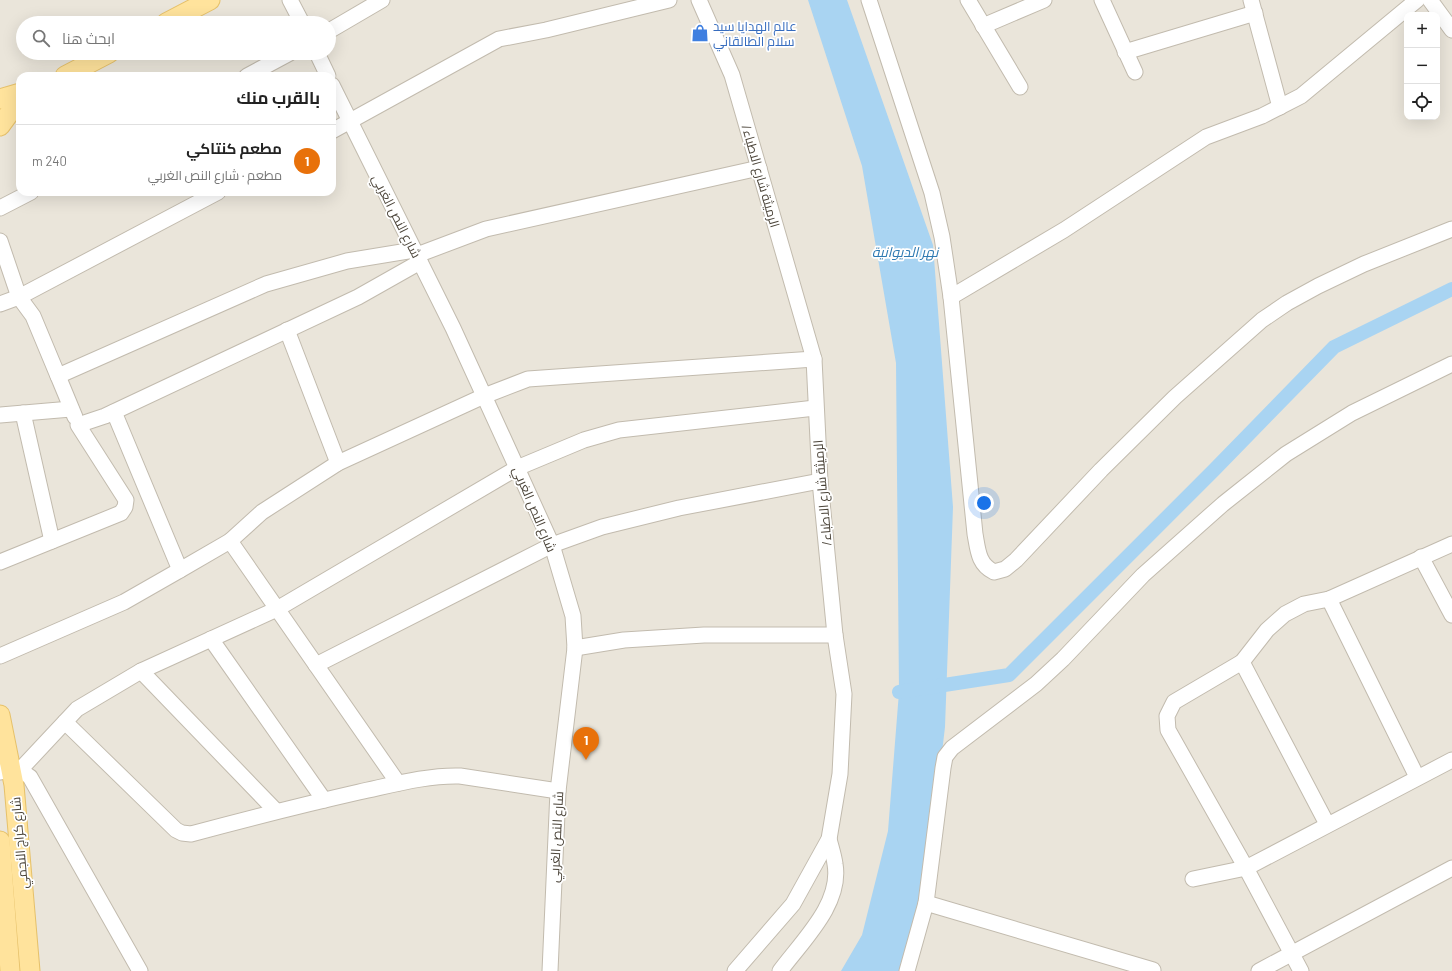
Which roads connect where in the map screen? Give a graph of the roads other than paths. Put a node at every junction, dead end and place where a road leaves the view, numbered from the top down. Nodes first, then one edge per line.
1 (210, 0) edge
2 (290, 0) edge
3 (382, 0) edge
4 (669, 0) edge
5 (699, 0) edge
6 (869, 0) edge
7 (968, 0) edge
8 (1044, 0) edge
9 (1102, 0) edge
10 (1417, 0) edge
11 (1430, 0) edge
12 (1253, 6) edge
13 (179, 16) edge
14 (298, 16) edge
15 (984, 26) junction
16 (336, 27) edge
17 (1452, 30) edge
18 (1125, 52) junction
19 (96, 60) edge
20 (277, 60) edge
21 (320, 60) edge
22 (73, 72) edge
23 (255, 72) edge
24 (326, 72) edge
25 (1135, 72) dead end
26 (1020, 87) dead end
27 (16, 94) edge
28 (336, 94) edge
29 (0, 99) edge
30 (16, 107) edge
31 (1280, 107) junction
32 (349, 122) junction
33 (0, 126) edge
34 (336, 129) edge
35 (759, 168) junction
36 (23, 196) edge
37 (210, 196) edge
38 (0, 208) edge
39 (1452, 229) edge
40 (0, 241) edge
41 (417, 256) junction
42 (951, 297) junction
43 (19, 298) junction
44 (0, 304) edge
45 (287, 330) junction
46 (814, 359) junction
47 (1452, 364) edge
48 (58, 376) junction
49 (484, 396) junction
50 (815, 408) junction
51 (72, 409) junction
52 (114, 412) junction
53 (24, 413) junction
54 (0, 415) edge
55 (78, 425) junction
56 (338, 463) junction
57 (517, 468) junction
58 (820, 481) junction
59 (52, 541) junction
60 (230, 541) junction
61 (1452, 544) edge
62 (552, 545) junction
63 (1421, 557) junction
64 (0, 562) edge
65 (180, 570) junction
66 (1329, 599) junction
67 (277, 609) junction
68 (1452, 615) edge
69 (835, 635) junction
70 (210, 639) junction
71 (575, 648) junction
72 (0, 656) edge
73 (1242, 662) junction
74 (316, 665) junction
75 (141, 671) junction
76 (0, 715) edge
77 (65, 722) junction
78 (1452, 760) edge
79 (10, 771) edge
80 (1417, 777) junction
81 (398, 784) junction
82 (558, 792) junction
83 (324, 800) junction
84 (276, 811) junction
85 (1327, 824) junction
86 (829, 840) junction
87 (0, 850) edge
88 (1246, 868) junction
89 (1452, 868) edge
90 (1193, 879) dead end
91 (926, 903) junction
92 (4, 949) edge
93 (1292, 954) junction
94 (1153, 970) dead end
95 (10, 971) edge
96 (30, 971) edge
97 (140, 971) edge
98 (550, 971) edge
99 (735, 971) edge
100 (780, 971) edge
101 (907, 971) edge
102 (1259, 971) edge
103 (1301, 971) edge

1 - 13 main road
2 - 14 street
3 - 16 street
4 - 32 street
5 - 35 street, /الرميثة شارع الاطباء
6 - 42 street
7 - 15 street
8 - 15 street
9 - 18 street
10 - 31 street
11 - 17 street
12 - 18 street
12 - 31 street
15 - 26 street
18 - 25 street
19 - 22 main road
20 - 23 street
21 - 24 street
27 - 29 main road
28 - 32 street, شارع النص الغربي
30 - 33 main road
31 - 42 street
32 - 34 street
32 - 41 street, شارع النص الغربي
35 - 41 street
35 - 46 street, /الرميثة شارع الاطباء
36 - 38 street
37 - 43 street
39 - 42 street
40 - 43 street
41 - 45 street
41 - 48 street
41 - 49 street, شارع النص الغربي
43 - 44 street
43 - 48 street
45 - 52 street
45 - 56 street
46 - 49 street
46 - 50 street, /الرميثة شارع الاطباء
47 - 91 street
48 - 51 street
49 - 56 street
49 - 57 street, شارع النص الغربي
50 - 57 street
50 - 58 street, /الرميثة شارع الاطباء
51 - 53 street
51 - 55 street
52 - 55 street
52 - 65 street
53 - 54 street
53 - 59 street
55 - 59 street
56 - 60 street
57 - 62 street, شارع النص الغربي
57 - 67 street
58 - 62 street
58 - 69 street, /الرميثة شارع الاطباء
59 - 64 street
60 - 65 street
60 - 67 street
61 - 63 street
62 - 71 street, شارع النص الغربي
62 - 74 street
63 - 66 street
63 - 68 street
65 - 72 street
66 - 73 street
66 - 80 street
67 - 70 street
67 - 74 street
69 - 71 street
69 - 86 street, /الرميثة شارع الاطباء
70 - 75 street
70 - 83 street
71 - 82 street, شارع النص الغربي
73 - 85 street
73 - 88 street
74 - 81 street
75 - 77 street
75 - 84 street
76 - 79 main road, شارع كراج النجمي
77 - 79 street
77 - 84 street
78 - 80 street
79 - 96 main road, شارع كراج النجمي
79 - 97 street
80 - 85 street
81 - 82 street
81 - 83 street
82 - 98 street, شارع النص الغربي
83 - 84 street
85 - 88 street
86 - 99 street, /الرميثة شارع الاطباء
86 - 100 street
87 - 92 main road
88 - 90 street
88 - 93 street
89 - 93 street
91 - 94 street
91 - 101 street
92 - 95 main road
93 - 102 street
93 - 103 street

